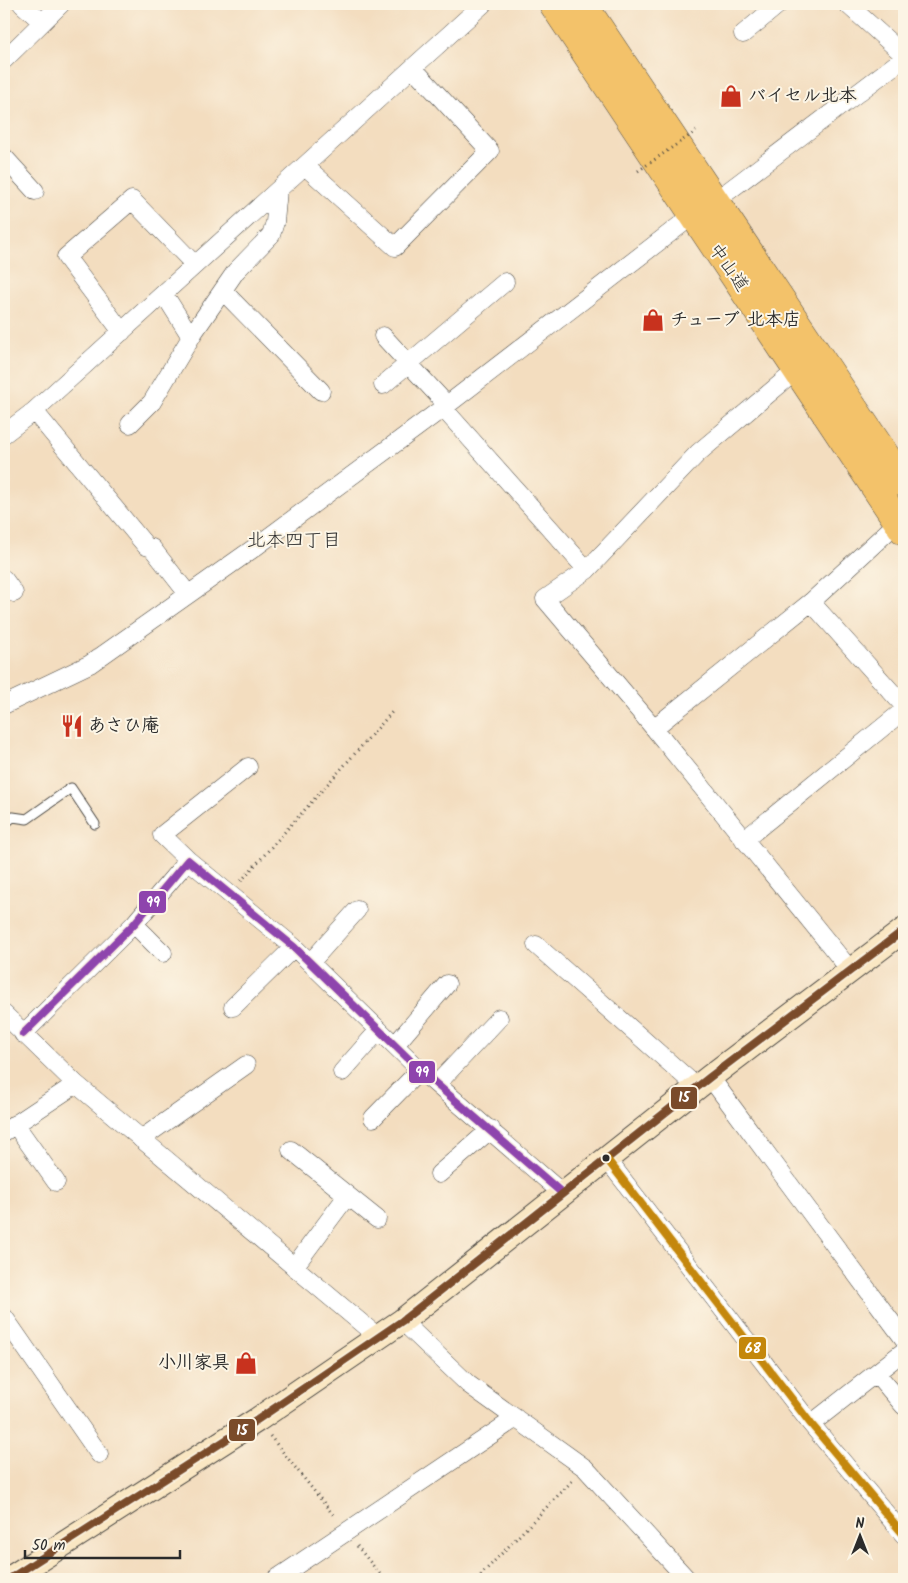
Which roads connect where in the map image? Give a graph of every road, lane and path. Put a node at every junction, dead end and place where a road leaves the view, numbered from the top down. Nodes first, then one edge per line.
1 (22, 4) edge
2 (60, 4) edge
3 (483, 4) edge
4 (553, 4) edge
5 (583, 4) edge
6 (779, 4) edge
7 (847, 4) edge
8 (42, 22) junction
9 (743, 34) dead end
10 (904, 57) edge
11 (4, 60) edge
12 (413, 68) junction
13 (696, 131) dead end
14 (4, 157) edge
15 (305, 166) junction
16 (638, 171) dead end
17 (278, 190) junction
18 (36, 191) dead end
19 (703, 209) junction
20 (195, 266) junction
21 (505, 282) dead end
22 (223, 291) junction
23 (164, 294) junction
24 (122, 332) junction
25 (383, 336) dead end
26 (191, 337) junction
27 (409, 362) junction
28 (798, 370) junction
29 (383, 385) dead end
30 (321, 391) dead end
31 (445, 407) junction
32 (34, 411) junction
33 (130, 424) dead end
34 (4, 434) edge
35 (904, 484) edge
36 (901, 527) edge
37 (587, 570) junction
38 (4, 579) edge
39 (14, 593) dead end
40 (188, 594) junction
41 (811, 602) junction
42 (4, 705) edge
43 (904, 708) edge
44 (392, 712) dead end
45 (654, 728) junction
46 (248, 767) dead end
47 (4, 824) edge
48 (95, 824) dead end
49 (744, 840) junction
50 (188, 860) junction
51 (229, 895) junction
52 (356, 910) dead end
53 (134, 924) junction
54 (904, 930) edge
55 (536, 944) dead end
56 (294, 947) junction
57 (163, 953) dead end
58 (310, 964) junction
59 (850, 971) junction
60 (447, 984) dead end
61 (233, 1007) dead end
62 (4, 1014) edge
63 (499, 1018) dead end
64 (379, 1030) junction
65 (23, 1034) junction
66 (396, 1044) junction
67 (246, 1065) dead end
68 (420, 1070) junction
69 (342, 1072) dead end
70 (703, 1082) junction
71 (76, 1084) junction
72 (437, 1084) junction
73 (373, 1118) dead end
74 (10, 1128) edge
75 (490, 1129) junction
76 (141, 1139) junction
77 (291, 1150) dead end
78 (606, 1158) junction
79 (439, 1174) dead end
80 (56, 1182) dead end
81 (562, 1192) junction
82 (347, 1196) junction
83 (377, 1219) dead end
84 (294, 1267) junction
85 (4, 1316) edge
86 (402, 1321) junction
87 (378, 1337) junction
88 (904, 1339) edge
89 (904, 1351) edge
90 (876, 1373) junction
91 (904, 1406) edge
92 (516, 1418) junction
93 (257, 1420) junction
94 (811, 1424) junction
95 (99, 1454) dead end
96 (584, 1468) junction
97 (336, 1519) dead end
98 (904, 1535) edge
99 (354, 1541) dead end
100 (9, 1579) edge
101 (276, 1579) edge
102 (384, 1579) edge
103 (477, 1579) edge
104 (687, 1579) edge

1 - 8 street
2 - 8 street
3 - 12 street
4 - 19 highway, 中山道
5 - 19 highway, 中山道
6 - 9 street
7 - 10 street
8 - 11 street
10 - 19 street
12 - 15 street
12 - 15 street
13 - 16 path, bridge
14 - 18 street
15 - 17 street
17 - 20 street
17 - 22 street
19 - 28 highway, 中山道
19 - 31 street
19 - 35 highway, 中山道
20 - 23 street
20 - 24 street
21 - 27 street
22 - 26 street
22 - 30 street
23 - 24 street
23 - 26 street
24 - 32 street
25 - 27 street
26 - 33 street
27 - 29 street
27 - 31 street
28 - 36 highway, 中山道
28 - 37 street
31 - 37 street
31 - 40 street
32 - 34 street
32 - 40 street
36 - 41 street
37 - 45 street
38 - 39 street
40 - 42 street
41 - 43 street
41 - 45 street
43 - 49 street
44 - 51 path
45 - 49 street
46 - 50 street
47 - 48 lane
49 - 59 street
50 - 51 street
50 - 53 street
51 - 56 street
52 - 58 street
53 - 57 street
53 - 65 street
54 - 59 main road
55 - 70 street
56 - 58 street
56 - 61 street
58 - 64 street
59 - 70 main road
60 - 66 street
62 - 65 street
63 - 72 street
64 - 66 street
64 - 69 street
65 - 71 street
66 - 68 street
67 - 76 street
68 - 72 street
68 - 73 street
70 - 78 main road
70 - 88 street
71 - 74 street
71 - 76 street
72 - 75 street
74 - 80 street
75 - 79 street
75 - 81 street
76 - 84 street
77 - 82 street
78 - 81 main road
78 - 94 street
81 - 86 main road
82 - 83 street
82 - 84 street
84 - 87 street
85 - 95 street
86 - 87 main road
86 - 92 street
87 - 93 main road
89 - 90 street
90 - 91 street
90 - 94 street
92 - 96 street
92 - 101 street
93 - 97 path
93 - 100 main road
94 - 98 street
96 - 103 path
96 - 104 street
99 - 102 path

